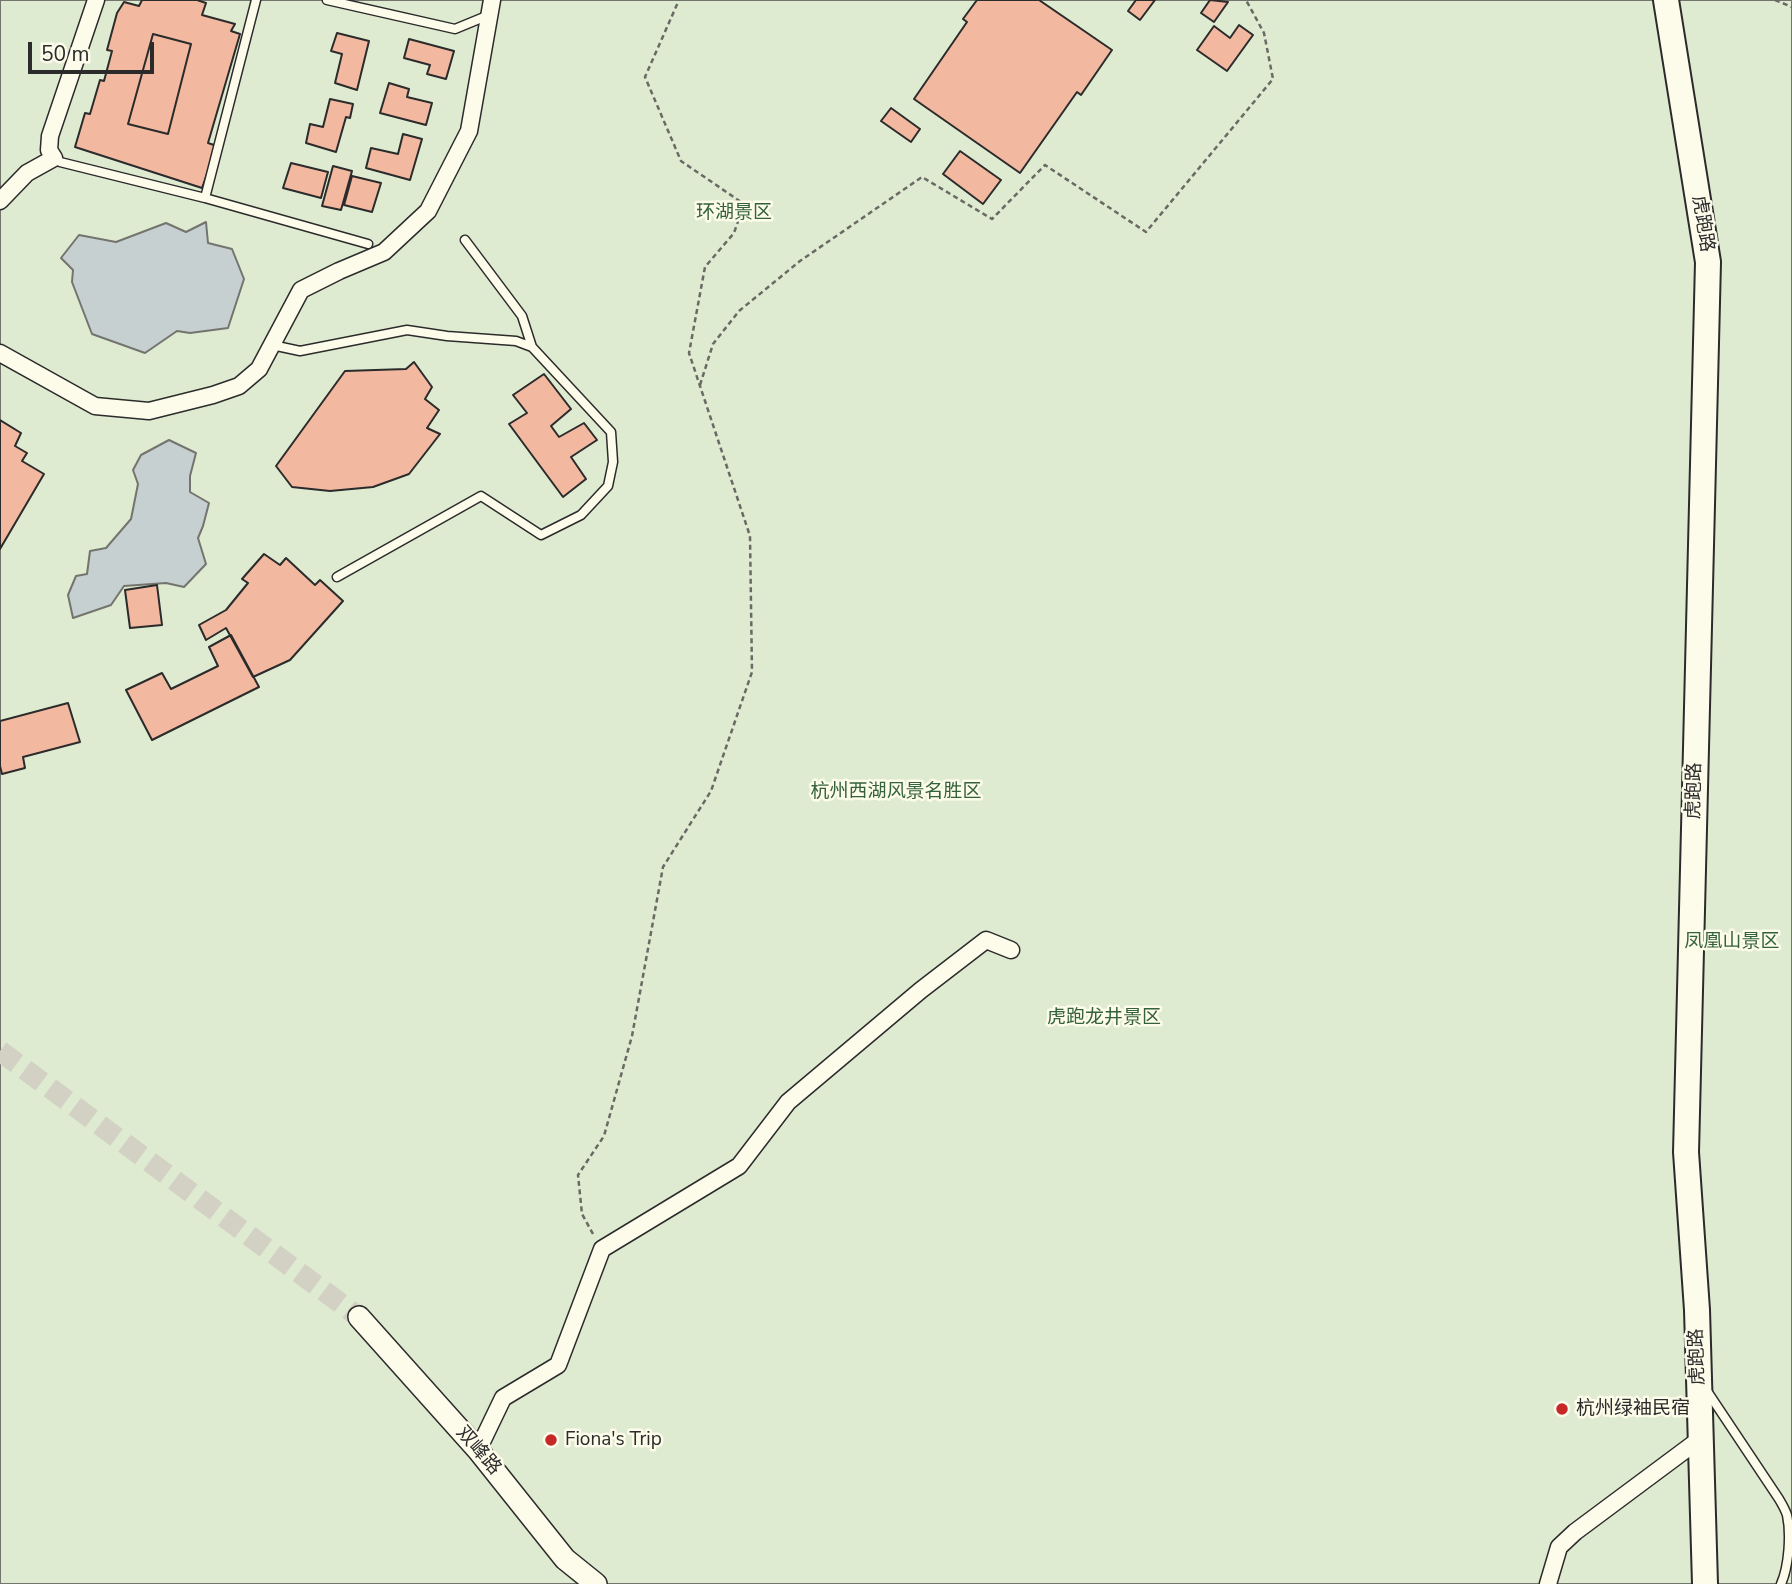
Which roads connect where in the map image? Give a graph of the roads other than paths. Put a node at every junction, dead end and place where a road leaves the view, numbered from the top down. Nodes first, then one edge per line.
1 (96, 0) edge
2 (256, 0) edge
3 (327, 0) edge
4 (1667, 0) edge
5 (491, 8) edge
6 (54, 159) junction
7 (205, 198) junction
8 (0, 201) edge
9 (465, 240) dead end
10 (368, 244) dead end
11 (272, 345) junction
12 (532, 348) junction
13 (0, 353) edge
14 (337, 577) dead end
15 (1011, 950) dead end
16 (359, 1317) tunnel mouth
17 (1699, 1380) junction
18 (1700, 1438) junction
19 (478, 1450) junction
20 (596, 1584) edge
21 (1548, 1584) edge
22 (1705, 1584) edge
23 (1781, 1584) edge

1 - 6 street
2 - 7 lane
3 - 5 lane
4 - 17 main road, 虎跑路
5 - 11 street
6 - 7 lane
6 - 8 street
7 - 10 lane
9 - 12 lane
11 - 12 lane
11 - 13 street
12 - 14 lane
15 - 19 street
16 - 19 main road, 双峰路
17 - 18 main road, 虎跑路
17 - 23 lane
18 - 21 street
18 - 22 main road, 虎跑路
19 - 20 main road, 双峰路

